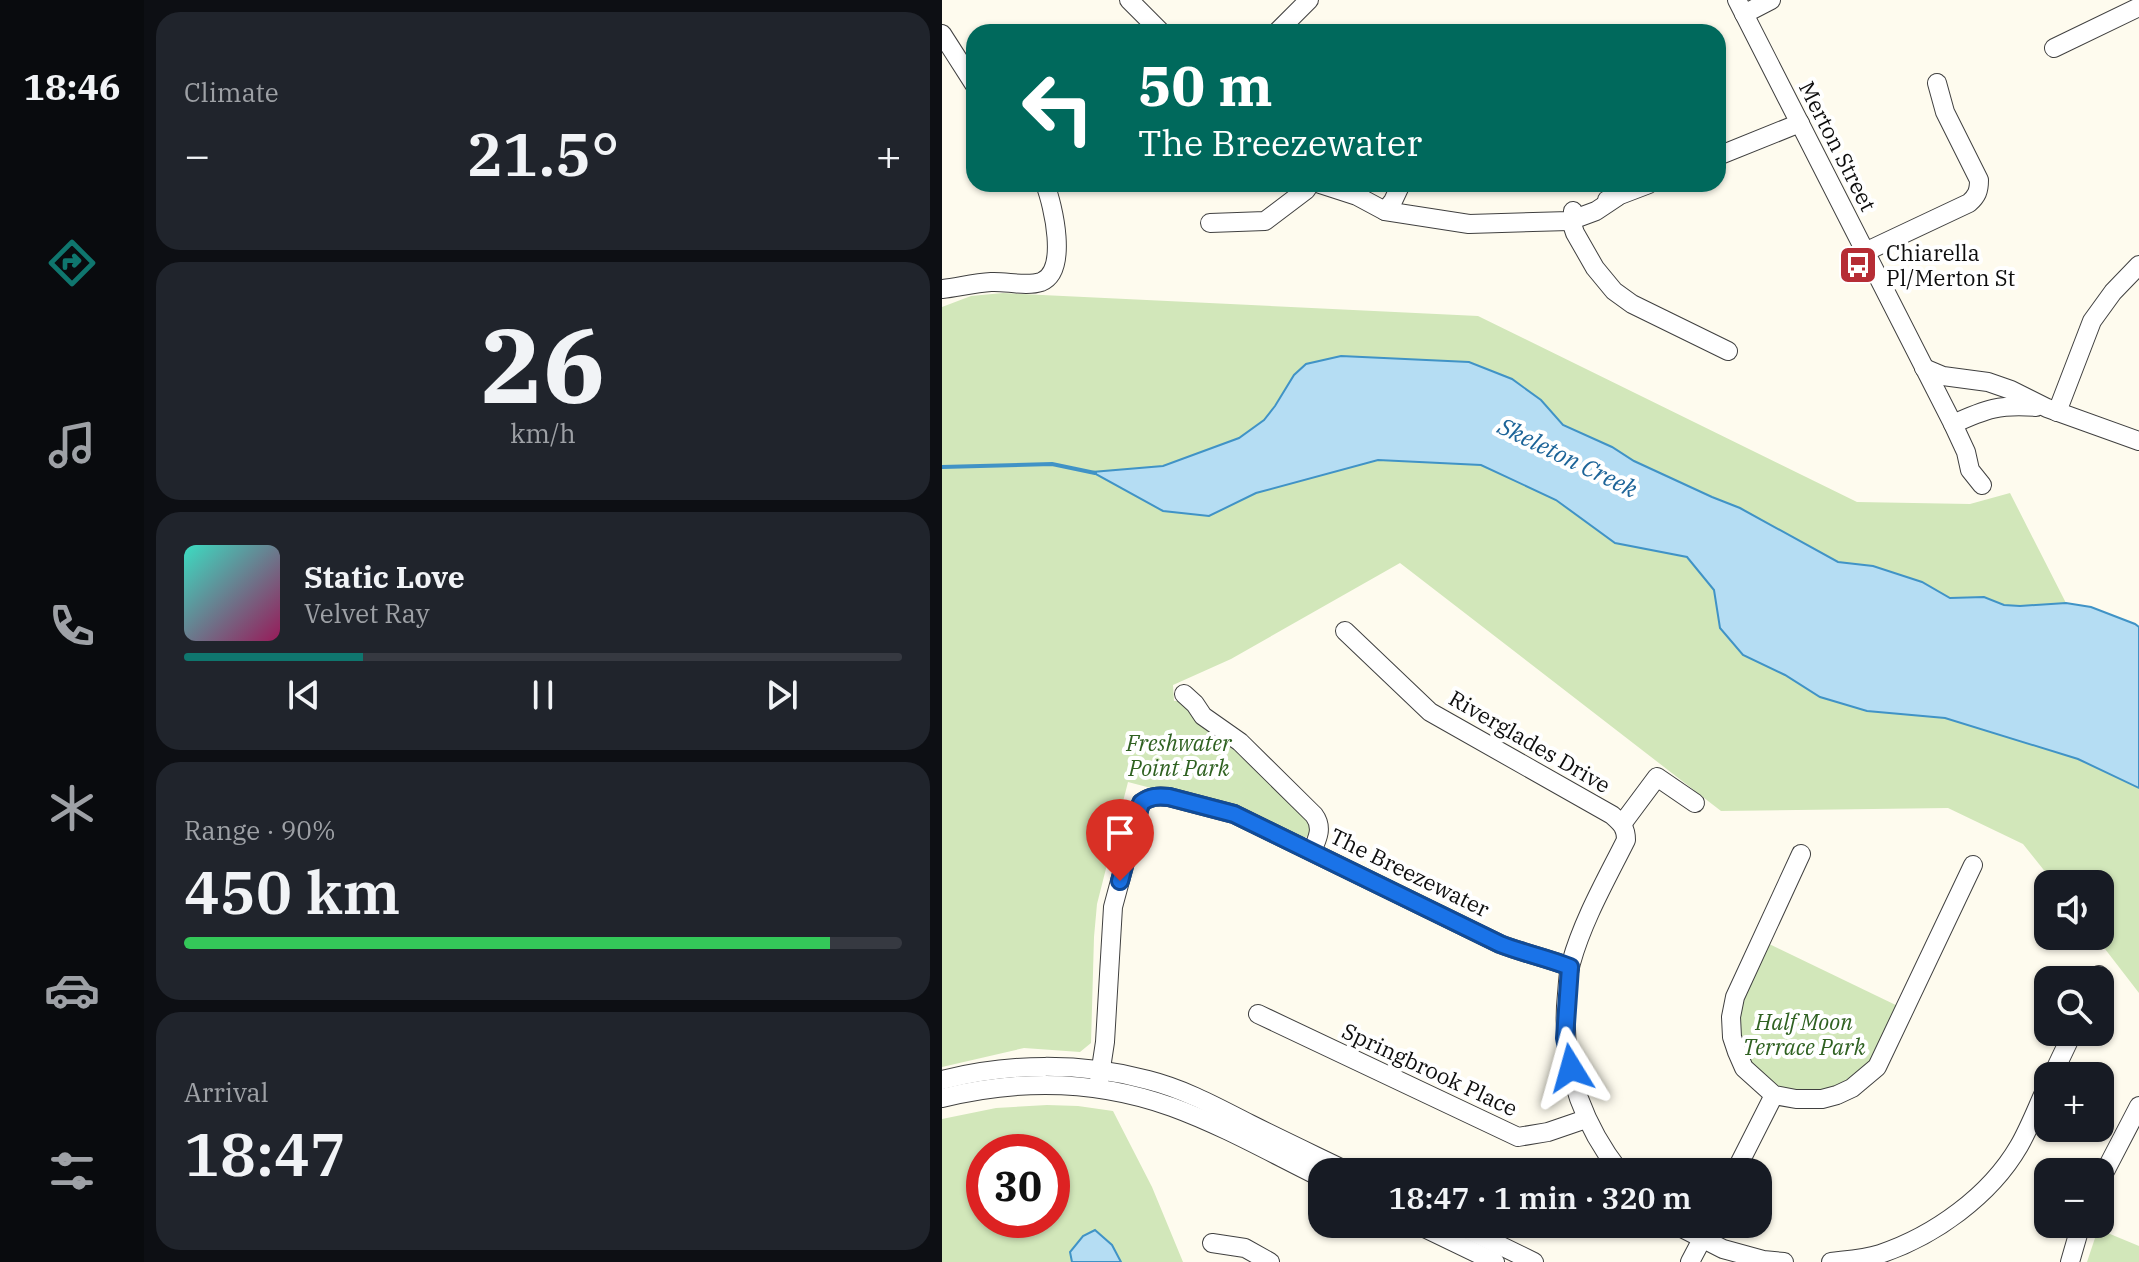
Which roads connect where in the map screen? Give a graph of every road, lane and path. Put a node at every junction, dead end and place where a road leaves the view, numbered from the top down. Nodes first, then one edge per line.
1 (1129, 0) edge
2 (1309, 0) edge
3 (1771, 0) edge
4 (1740, 7) edge
5 (2139, 7) edge
6 (1153, 24) edge
7 (1285, 24) edge
8 (942, 34) edge
9 (2054, 48) dead end
10 (966, 72) edge
11 (1937, 83) dead end
12 (1800, 123) junction
13 (1726, 153) edge
14 (1048, 192) edge
15 (1296, 192) edge
16 (1353, 192) edge
17 (1629, 192) edge
18 (1390, 200) edge
19 (1575, 215) junction
20 (1210, 223) dead end
21 (1865, 252) junction
22 (2139, 265) edge
23 (942, 289) edge
24 (1728, 351) dead end
25 (1924, 368) junction
26 (2052, 410) junction
27 (1953, 424) junction
28 (2139, 441) edge
29 (1982, 485) dead end
30 (1345, 631) dead end
31 (1184, 694) dead end
32 (1695, 803) dead end
33 (1622, 824) junction
34 (1312, 851) junction
35 (1801, 854) dead end
36 (1973, 865) dead end
37 (1570, 967) junction
38 (1258, 1014) dead end
39 (1100, 1079) junction
40 (942, 1080) edge
41 (1774, 1095) junction
42 (942, 1098) edge
43 (2139, 1106) edge
44 (2034, 1114) edge
45 (1586, 1119) junction
46 (1320, 1158) edge
47 (1609, 1158) edge
48 (1742, 1158) edge
49 (2112, 1158) edge
50 (1308, 1171) edge
51 (1445, 1238) edge
52 (1485, 1238) edge
53 (1702, 1238) edge
54 (1713, 1238) edge
55 (2077, 1238) edge
56 (1212, 1243) dead end
57 (1270, 1262) edge
58 (1495, 1262) edge
59 (1534, 1262) edge
60 (1690, 1262) edge
61 (1784, 1262) edge
62 (1831, 1262) edge
63 (2070, 1262) edge

1 - 6 street
2 - 7 street
3 - 4 street
4 - 12 street, Merton Street
5 - 9 street
8 - 10 street
11 - 21 street
12 - 13 street
12 - 21 street, Merton Street
14 - 23 street
15 - 20 street
16 - 18 street
17 - 19 street
18 - 19 street
19 - 24 street
21 - 25 street, Merton Street
22 - 26 street
25 - 26 street
25 - 27 street, Merton Street
26 - 27 street
26 - 28 street
27 - 29 street, Merton Street
30 - 33 street, Riverglades Drive
31 - 34 street
32 - 33 street, Riverglades Drive
33 - 37 street, Riverglades Drive
34 - 37 street, The Breezewater
34 - 39 street, The Breezewater
35 - 41 street
36 - 41 street
37 - 45 street, Riverglades Drive
38 - 45 street, Springbrook Place
39 - 40 street
39 - 42 street
39 - 46 street
39 - 50 street
41 - 48 street
43 - 49 street
44 - 62 street
45 - 47 street, Riverglades Drive
51 - 58 street
52 - 59 street
53 - 60 street
54 - 61 street
55 - 63 street
56 - 57 street

